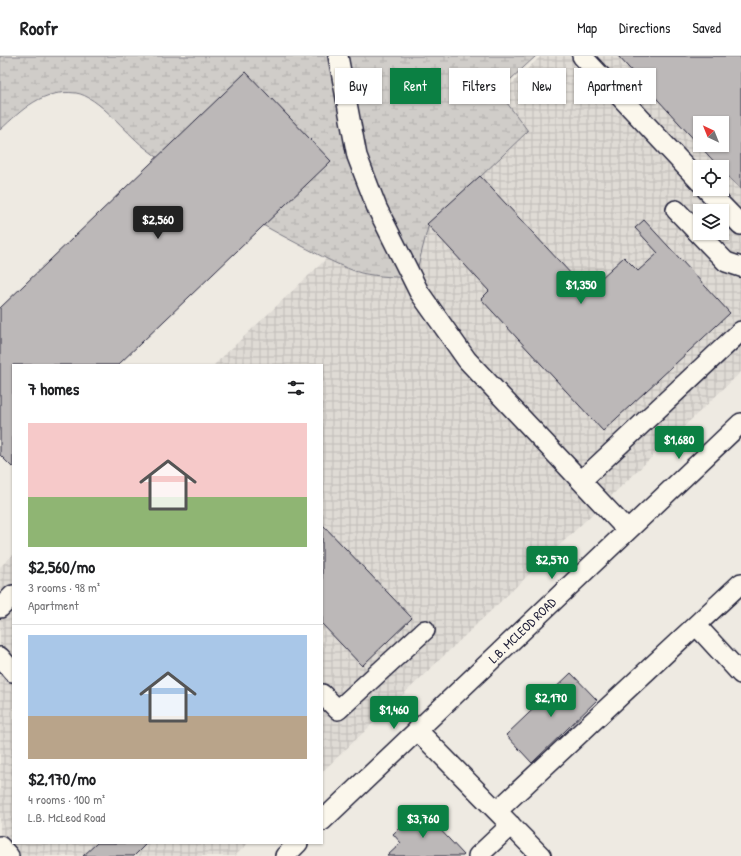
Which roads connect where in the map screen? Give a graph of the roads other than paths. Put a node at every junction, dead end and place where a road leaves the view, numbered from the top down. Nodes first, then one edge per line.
1 (338, 56) edge
2 (582, 56) edge
3 (693, 175) edge
4 (713, 196) edge
5 (676, 210) dead end
6 (741, 225) edge
7 (741, 267) edge
8 (741, 331) edge
9 (741, 423) edge
10 (581, 481) junction
11 (627, 530) junction
12 (741, 583) edge
13 (12, 596) edge
14 (0, 608) edge
15 (696, 625) junction
16 (425, 630) dead end
17 (0, 657) edge
18 (12, 671) edge
19 (741, 674) edge
20 (323, 695) edge
21 (417, 730) junction
22 (497, 811) junction
23 (323, 820) edge
24 (511, 825) junction
25 (297, 844) edge
26 (0, 846) edge
27 (9, 856) edge
28 (285, 856) edge
29 (478, 856) edge
30 (541, 856) edge

1 - 10 street
2 - 3 street
4 - 6 street
5 - 7 street
8 - 10 street
9 - 11 street, L.B. MCLEOD ROAD
10 - 11 street
11 - 21 street, L.B. MCLEOD ROAD
12 - 15 street
13 - 14 street
15 - 19 street
15 - 22 street
16 - 20 street
17 - 18 street
21 - 22 street
21 - 23 street, L.B. MCLEOD ROAD
22 - 24 street
24 - 29 street
24 - 30 street
25 - 28 street
26 - 27 street

